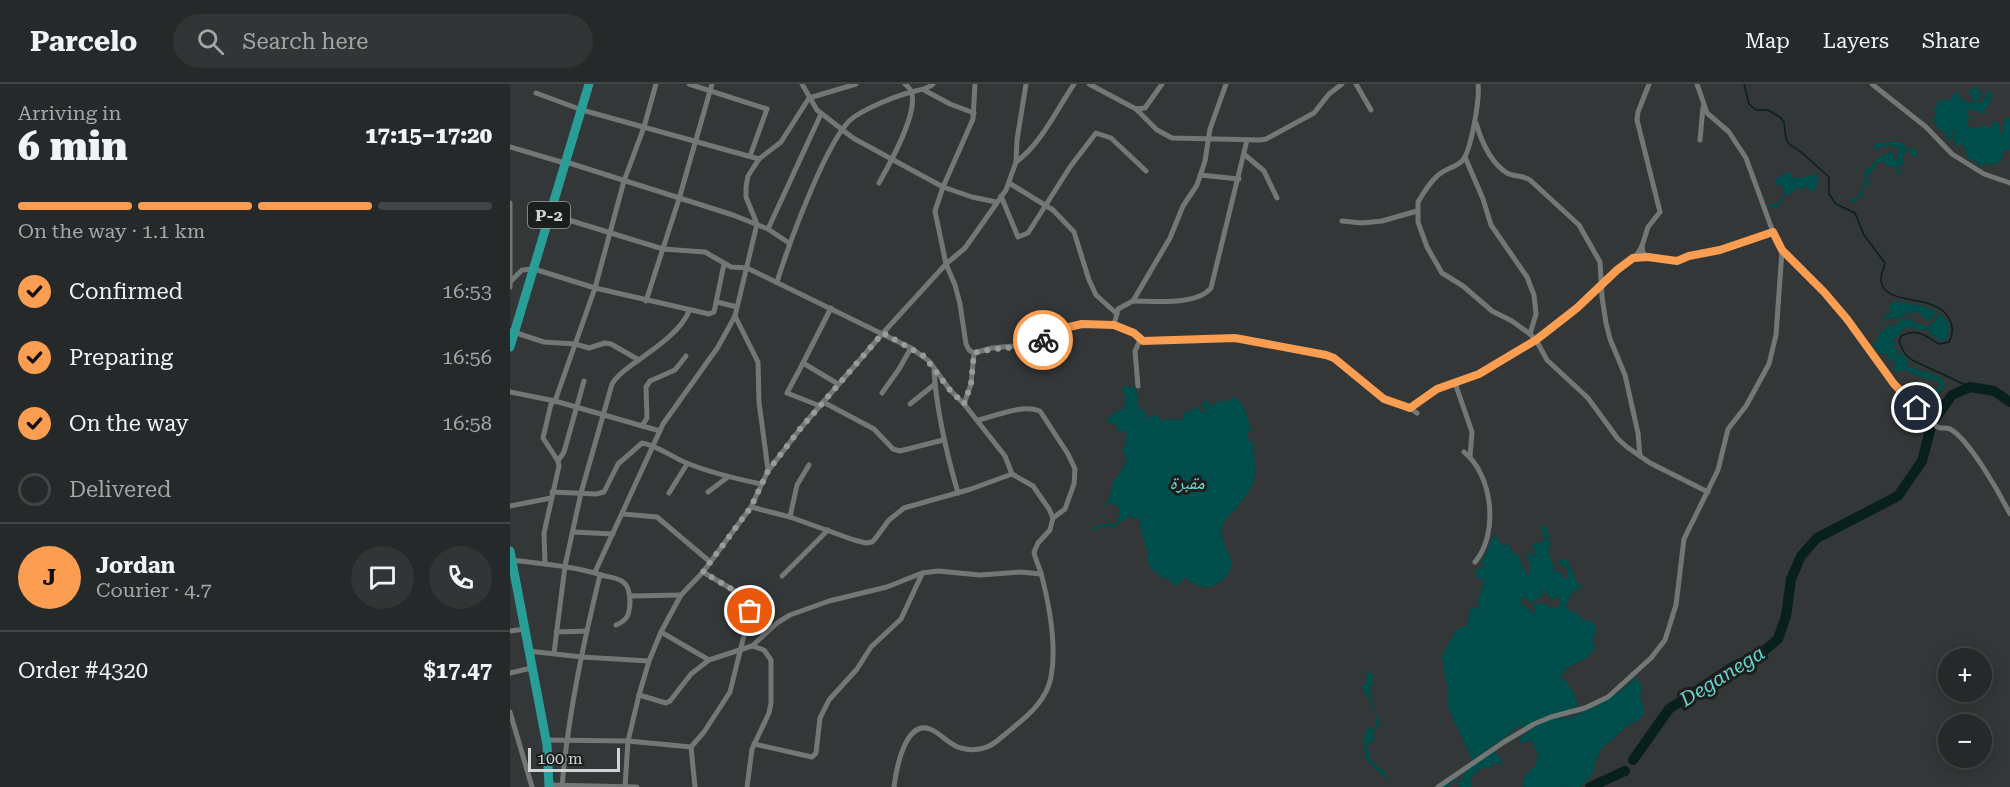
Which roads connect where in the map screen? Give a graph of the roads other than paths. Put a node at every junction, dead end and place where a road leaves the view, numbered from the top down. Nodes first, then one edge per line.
1 (589, 84) edge
2 (656, 84) edge
3 (689, 84) edge
4 (802, 84) edge
5 (856, 84) edge
6 (905, 84) edge
7 (933, 84) edge
8 (975, 84) edge
9 (1026, 84) edge
10 (1074, 84) edge
11 (1089, 84) edge
12 (1162, 84) edge
13 (1226, 84) edge
14 (1342, 84) edge
15 (1356, 84) edge
16 (1478, 84) edge
17 (1649, 84) edge
18 (1697, 84) edge
19 (1872, 84) edge
20 (711, 87) edge
21 (923, 90) junction
22 (911, 92) junction
23 (536, 93) dead end
24 (809, 98) junction
25 (1703, 102) junction
26 (1136, 109) junction
27 (582, 110) junction
28 (1371, 110) dead end
29 (974, 113) junction
30 (821, 114) junction
31 (1476, 121) junction
32 (644, 127) junction
33 (842, 129) junction
34 (1208, 138) junction
35 (1247, 140) junction
36 (1700, 140) dead end
37 (696, 142) junction
38 (510, 147) edge
39 (1245, 155) junction
40 (750, 156) junction
41 (1465, 157) junction
42 (759, 159) junction
43 (892, 160) junction
44 (566, 162) junction
45 (1016, 162) junction
46 (1146, 171) dead end
47 (1200, 174) junction
48 (1239, 179) junction
49 (624, 182) junction
50 (879, 183) dead end
51 (1009, 183) junction
52 (2010, 183) edge
53 (943, 187) junction
54 (1001, 196) junction
55 (1277, 198) dead end
56 (679, 199) junction
57 (996, 202) junction
58 (510, 203) edge
59 (1045, 204) junction
60 (1417, 211) junction
61 (549, 214) junction
62 (1342, 221) dead end
63 (757, 224) junction
64 (768, 229) junction
65 (610, 232) junction
66 (1773, 232) junction
67 (789, 243) junction
68 (1642, 246) junction
69 (663, 249) junction
70 (1782, 250) junction
71 (1648, 257) junction
72 (1633, 258) junction
73 (724, 264) junction
74 (946, 264) junction
75 (747, 268) junction
76 (534, 269) junction
77 (511, 281) edge
78 (777, 282) junction
79 (1602, 285) junction
80 (510, 287) edge
81 (595, 288) junction
82 (646, 301) junction
83 (1133, 301) junction
84 (717, 302) junction
85 (738, 307) junction
86 (831, 308) junction
87 (689, 311) junction
88 (1117, 314) junction
89 (735, 316) junction
90 (1114, 325) junction
91 (512, 332) edge
92 (883, 333) junction
93 (1530, 334) junction
94 (1140, 340) junction
95 (1536, 340) junction
96 (575, 344) junction
97 (510, 347) edge
98 (911, 348) junction
99 (974, 353) junction
100 (686, 357) dead end
101 (639, 360) junction
102 (803, 363) junction
103 (934, 369) junction
104 (584, 381) dead end
105 (1455, 383) junction
106 (838, 384) junction
107 (935, 384) junction
108 (1138, 386) dead end
109 (510, 392) edge
110 (882, 393) dead end
111 (555, 401) junction
112 (821, 404) junction
113 (910, 404) dead end
114 (964, 404) junction
115 (578, 408) junction
116 (1410, 408) junction
117 (1417, 413) dead end
118 (604, 415) junction
119 (978, 420) junction
120 (642, 426) junction
121 (660, 430) junction
122 (943, 440) junction
123 (653, 446) junction
124 (1464, 452) dead end
125 (1640, 456) junction
126 (1470, 457) junction
127 (558, 461) junction
128 (687, 464) junction
129 (809, 465) dead end
130 (768, 471) junction
131 (1012, 474) junction
132 (728, 477) junction
133 (762, 484) junction
134 (708, 492) dead end
135 (1708, 492) junction
136 (581, 493) junction
137 (669, 493) dead end
138 (958, 493) junction
139 (552, 495) junction
140 (510, 506) edge
141 (751, 507) junction
142 (623, 514) junction
143 (2010, 514) edge
144 (790, 517) junction
145 (1053, 518) junction
146 (828, 530) junction
147 (573, 532) junction
148 (613, 534) junction
149 (511, 555) edge
150 (709, 561) junction
151 (1475, 562) dead end
152 (545, 564) junction
153 (565, 566) junction
154 (703, 572) junction
155 (598, 573) junction
156 (922, 573) junction
157 (1041, 574) junction
158 (782, 576) dead end
159 (513, 584) edge
160 (681, 595) junction
161 (630, 596) junction
162 (616, 625) dead end
163 (525, 629) junction
164 (510, 631) edge
165 (587, 631) junction
166 (556, 632) junction
167 (661, 633) junction
168 (752, 646) junction
169 (528, 651) junction
170 (554, 652) junction
171 (740, 652) junction
172 (582, 657) junction
173 (710, 660) junction
174 (649, 661) junction
175 (531, 668) junction
176 (510, 673) edge
177 (639, 695) junction
178 (510, 712) edge
179 (567, 739) junction
180 (546, 740) junction
181 (628, 741) junction
182 (754, 744) junction
183 (691, 747) junction
184 (549, 786) edge
185 (562, 786) edge
186 (626, 786) edge
187 (532, 787) edge
188 (637, 787) edge
189 (695, 787) edge
190 (747, 787) edge
191 (894, 787) edge
192 (1438, 787) edge

1 - 27 highway, P-2
2 - 32 street
3 - 20 street
4 - 24 street
5 - 24 street
6 - 22 street
7 - 21 street
8 - 29 street
9 - 45 street
10 - 45 street
11 - 26 street
12 - 26 street
13 - 34 street
14 - 35 street
15 - 28 street
16 - 31 street
17 - 68 street
18 - 25 street
19 - 52 street
20 - 37 street
20 - 40 street
21 - 22 street
21 - 29 street
22 - 33 street
22 - 43 street
23 - 27 street
24 - 30 street
24 - 42 street
25 - 36 street
25 - 66 street
26 - 34 street
27 - 32 street
27 - 44 highway, P-2
29 - 53 street
30 - 33 street
30 - 64 street
31 - 41 street
31 - 79 street
32 - 37 street
32 - 49 street
33 - 43 street
33 - 67 street
34 - 35 street
34 - 47 street
35 - 39 street
37 - 40 street
37 - 56 street
38 - 44 street
39 - 48 street
39 - 55 street
40 - 42 street
41 - 60 street
41 - 93 street
42 - 63 street
43 - 50 street
43 - 53 street
44 - 49 street
44 - 61 highway, P-2
45 - 51 street
46 - 59 street
47 - 48 street
47 - 83 street
48 - 83 street
49 - 56 street
49 - 65 street
51 - 54 street
51 - 59 street
53 - 57 street
53 - 74 street
54 - 57 street
54 - 59 street
56 - 63 street
56 - 69 street
57 - 74 street
58 - 77 street
59 - 88 street
60 - 62 street
60 - 93 street
61 - 65 street
61 - 76 highway, P-2
63 - 64 street
63 - 75 street
64 - 67 street
65 - 69 street
65 - 81 street
66 - 70 street
66 - 71 street
67 - 78 street
68 - 71 street
68 - 72 street
69 - 73 street
69 - 82 street
70 - 135 street
70 - 143 street
71 - 72 street
72 - 79 street
73 - 75 street
73 - 84 street
74 - 92 street
74 - 99 street
75 - 78 street
75 - 85 street
76 - 77 street
76 - 81 street
76 - 91 highway, P-2
77 - 80 street
78 - 86 street
79 - 95 street
79 - 125 street
81 - 82 street
81 - 96 street
82 - 87 street
83 - 88 street
84 - 85 street
84 - 87 street
85 - 89 street
86 - 92 street
86 - 102 street
87 - 101 street
88 - 90 street
89 - 121 street
89 - 130 street
90 - 94 street
90 - 99 street
91 - 96 street
91 - 97 highway, P-2
92 - 98 street
92 - 106 street
93 - 95 street
94 - 108 street
94 - 116 street
95 - 105 street
95 - 125 street
96 - 101 street
96 - 111 street
98 - 103 street
98 - 110 street
99 - 114 street
100 - 120 street
101 - 118 street
102 - 106 street
102 - 112 street
103 - 107 street
103 - 114 street
104 - 115 street
105 - 116 street
105 - 126 street
106 - 112 street
107 - 113 street
107 - 122 street
109 - 111 street
111 - 115 street
111 - 127 street
112 - 122 street
112 - 130 street
114 - 119 street
115 - 118 street
115 - 127 street
116 - 117 street
118 - 120 street
118 - 136 street
119 - 131 street
119 - 145 street
120 - 121 street
121 - 123 street
122 - 138 street
123 - 128 street
123 - 136 street
123 - 142 street
124 - 126 street
125 - 135 street
126 - 151 street
127 - 139 street
128 - 132 street
128 - 137 street
129 - 144 street
130 - 133 street
131 - 138 street
131 - 145 street
132 - 133 street
132 - 134 street
133 - 141 street
135 - 192 street
136 - 139 street
136 - 147 street
138 - 146 street
139 - 140 street
139 - 152 street
141 - 144 street
141 - 150 street
142 - 148 street
142 - 150 street
144 - 146 street
145 - 157 street
146 - 158 street
147 - 148 street
147 - 153 street
148 - 155 street
149 - 152 street
149 - 159 highway
150 - 154 street
152 - 153 street
153 - 155 street
153 - 166 street
154 - 160 street
154 - 171 street
155 - 161 street
155 - 165 street
156 - 157 street
156 - 168 street
156 - 182 street
157 - 191 street
159 - 163 highway
160 - 161 street
160 - 167 street
161 - 162 street
163 - 164 street
163 - 169 highway
165 - 166 street
165 - 172 street
166 - 170 street
167 - 173 street
167 - 174 street
168 - 171 street
168 - 182 street
169 - 170 street
169 - 175 highway
170 - 172 street
171 - 173 street
171 - 183 street
172 - 174 street
172 - 179 street
173 - 177 street
174 - 177 street
175 - 176 street
175 - 180 highway
177 - 181 street
178 - 187 street
179 - 180 street
179 - 181 street
179 - 185 street
180 - 184 highway
181 - 183 street
181 - 186 street
182 - 190 street
183 - 189 street
184 - 185 street
185 - 186 street
186 - 188 street

